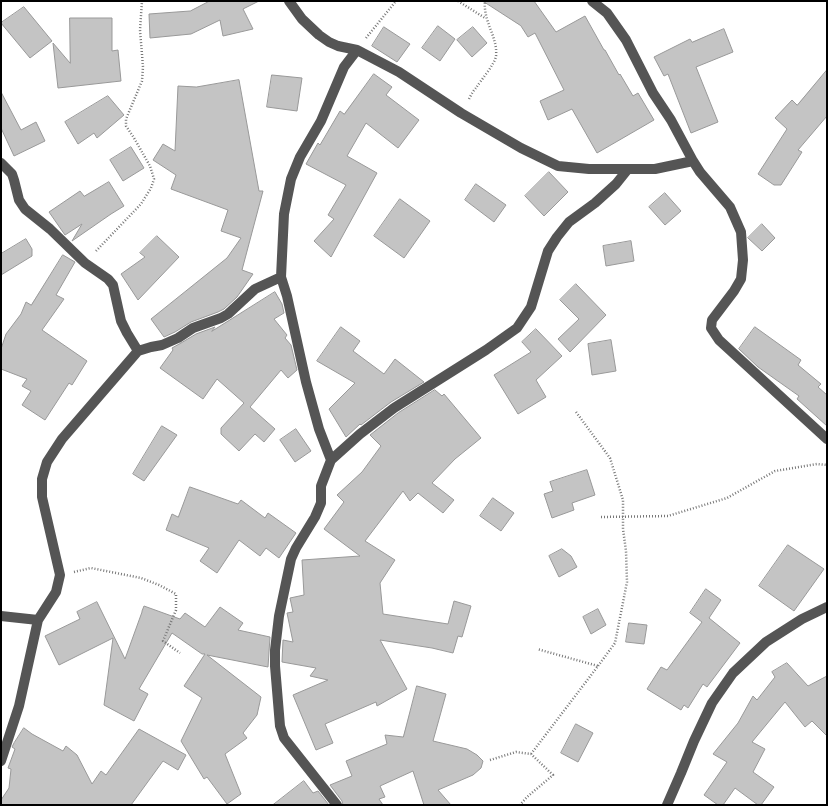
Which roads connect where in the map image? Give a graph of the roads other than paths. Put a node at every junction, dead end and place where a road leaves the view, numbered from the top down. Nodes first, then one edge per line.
1 (289, 1) edge
2 (592, 1) edge
3 (357, 50) junction
4 (693, 161) junction
5 (1, 163) edge
6 (628, 169) junction
7 (281, 277) junction
8 (138, 351) junction
9 (827, 439) edge
10 (331, 460) junction
11 (827, 607) edge
12 (1, 616) edge
13 (38, 620) junction
14 (1, 761) edge
15 (337, 805) edge
16 (667, 805) edge

1 - 3 street
2 - 4 street
3 - 6 street
3 - 7 street
4 - 6 street
4 - 9 street
5 - 8 street
6 - 10 street
7 - 8 street
7 - 10 street
8 - 13 street
10 - 15 street
11 - 16 street
12 - 13 street
13 - 14 street

